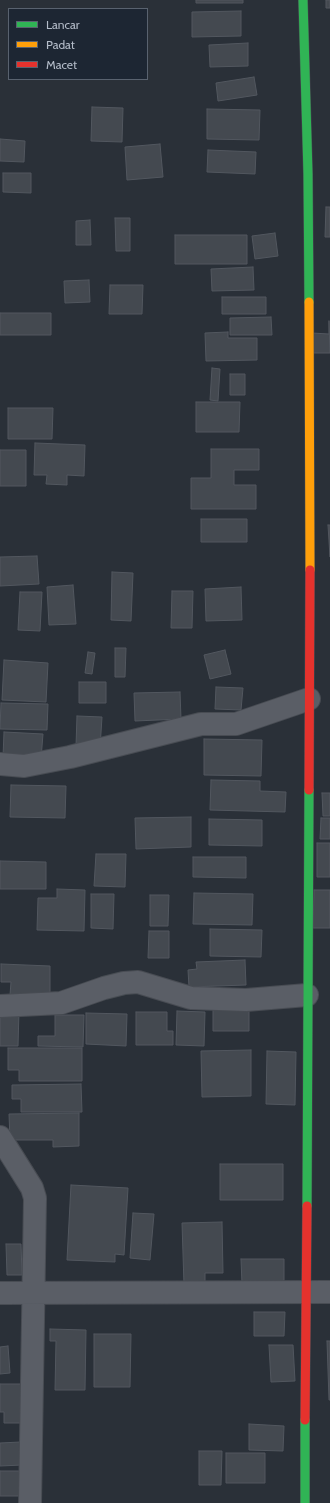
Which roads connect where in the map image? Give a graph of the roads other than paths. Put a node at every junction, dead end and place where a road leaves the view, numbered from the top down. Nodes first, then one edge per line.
1 (303, 0) edge
2 (309, 699) junction
3 (0, 764) edge
4 (307, 995) junction
5 (0, 1006) edge
6 (0, 1137) edge
7 (306, 1292) junction
8 (330, 1292) edge
9 (0, 1293) edge
10 (34, 1293) junction
11 (30, 1503) edge
12 (305, 1503) edge

1 - 2 street
2 - 3 street
2 - 4 street
4 - 5 street
4 - 7 street
6 - 10 street
7 - 8 street
7 - 10 street
7 - 12 street
9 - 10 street
10 - 11 street

